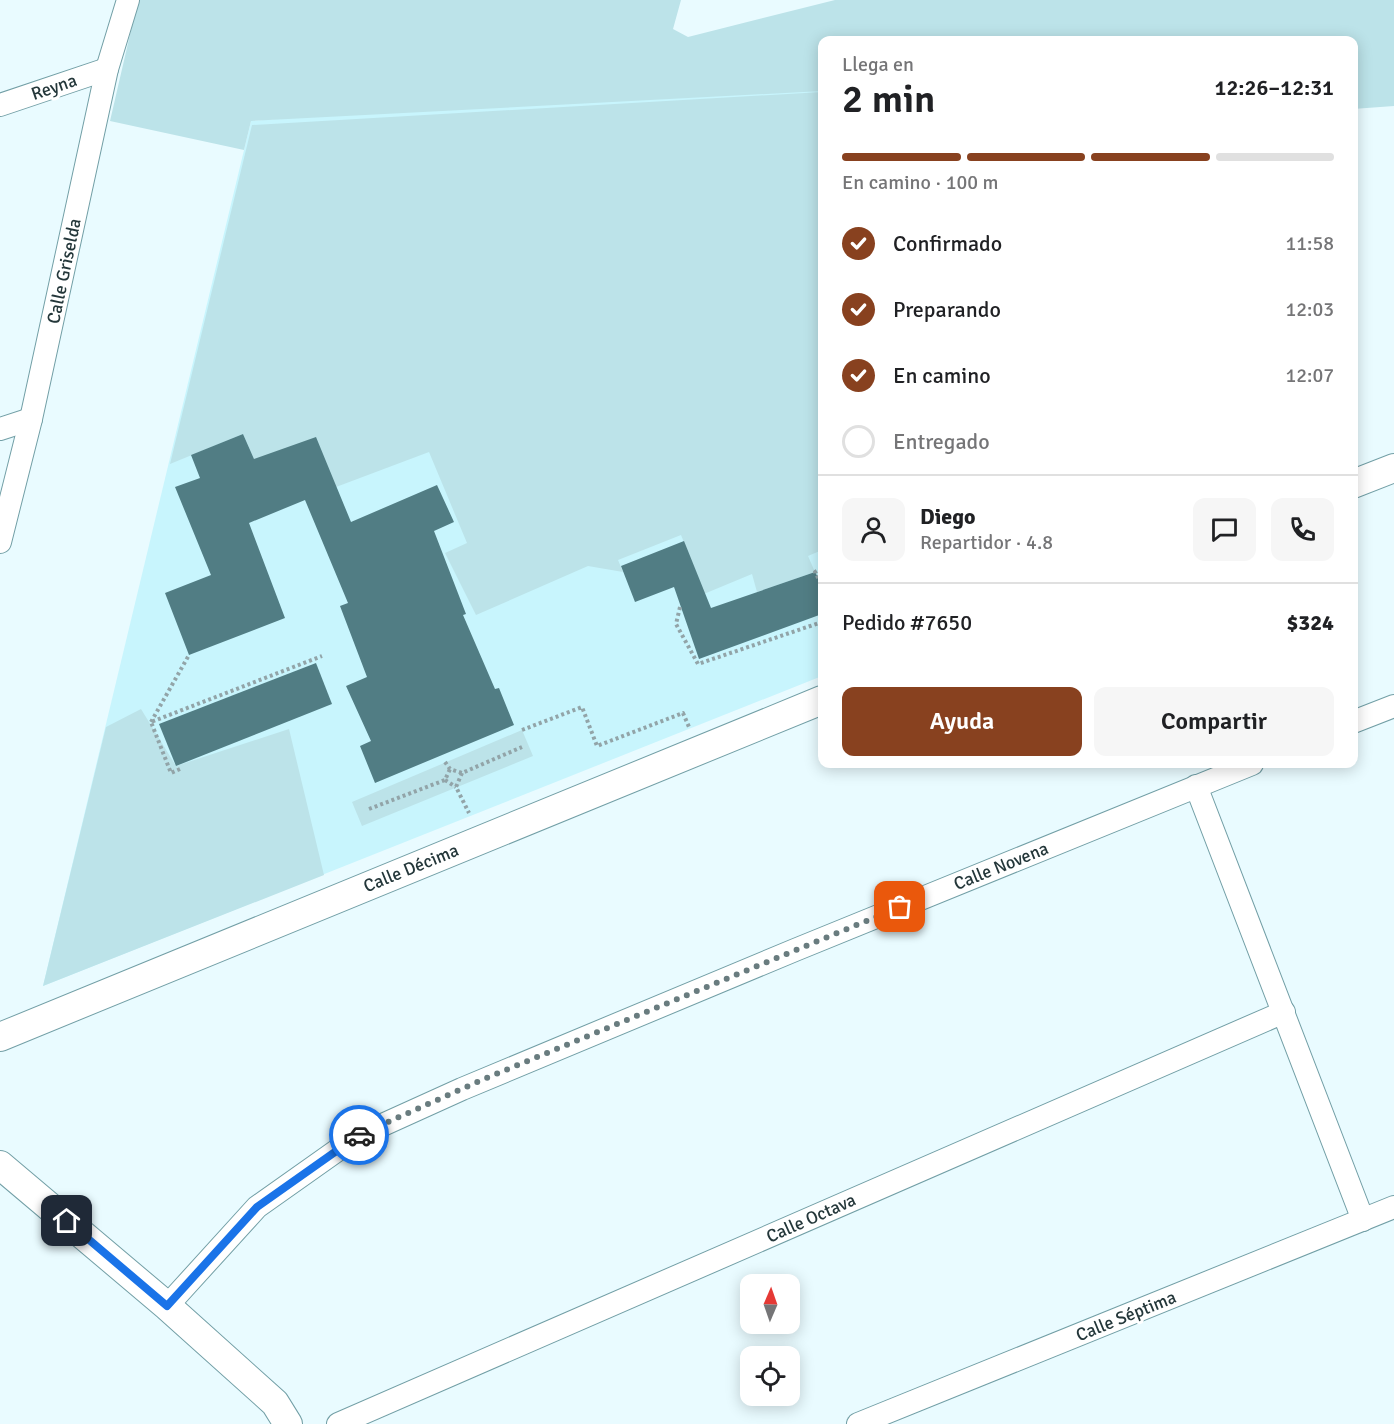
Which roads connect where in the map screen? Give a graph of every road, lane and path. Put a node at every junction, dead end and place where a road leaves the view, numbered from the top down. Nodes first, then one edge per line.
1 (128, 0) edge
2 (107, 69) junction
3 (0, 105) edge
4 (31, 419) junction
5 (0, 429) edge
6 (1394, 468) edge
7 (1358, 482) edge
8 (0, 542) edge
9 (680, 608) dead end
10 (818, 623) edge
11 (189, 655) dead end
12 (322, 656) dead end
13 (818, 702) edge
14 (1394, 706) edge
15 (1358, 721) edge
16 (151, 722) junction
17 (689, 728) dead end
18 (522, 730) dead end
19 (522, 747) dead end
20 (445, 762) dead end
21 (1242, 768) edge
22 (180, 769) dead end
23 (450, 769) junction
24 (462, 773) junction
25 (445, 780) junction
26 (1196, 786) junction
27 (456, 787) junction
28 (369, 809) dead end
29 (469, 813) dead end
30 (1284, 1012) junction
31 (0, 1037) edge
32 (0, 1165) edge
33 (1394, 1207) edge
34 (1363, 1220) junction
35 (167, 1306) junction
36 (288, 1424) edge
37 (338, 1424) edge
38 (858, 1424) edge

1 - 2 street, Calle Griselda
2 - 3 street, Reyna
2 - 4 street, Calle Griselda
4 - 5 street
4 - 8 street, Calle Griselda
6 - 7 street
9 - 10 path
11 - 16 path
12 - 16 path
13 - 31 street, Calle Décima
14 - 15 street
16 - 22 path
17 - 18 path
19 - 24 path
20 - 23 path
21 - 26 street, Calle Novena
23 - 24 path
23 - 25 path
24 - 27 path
25 - 27 path
25 - 28 path
26 - 30 street
26 - 35 street, Calle Novena
27 - 29 path
30 - 34 street
30 - 37 street, Calle Octava
32 - 35 street
33 - 34 street, Calle Séptima
34 - 38 street, Calle Séptima
35 - 36 street

